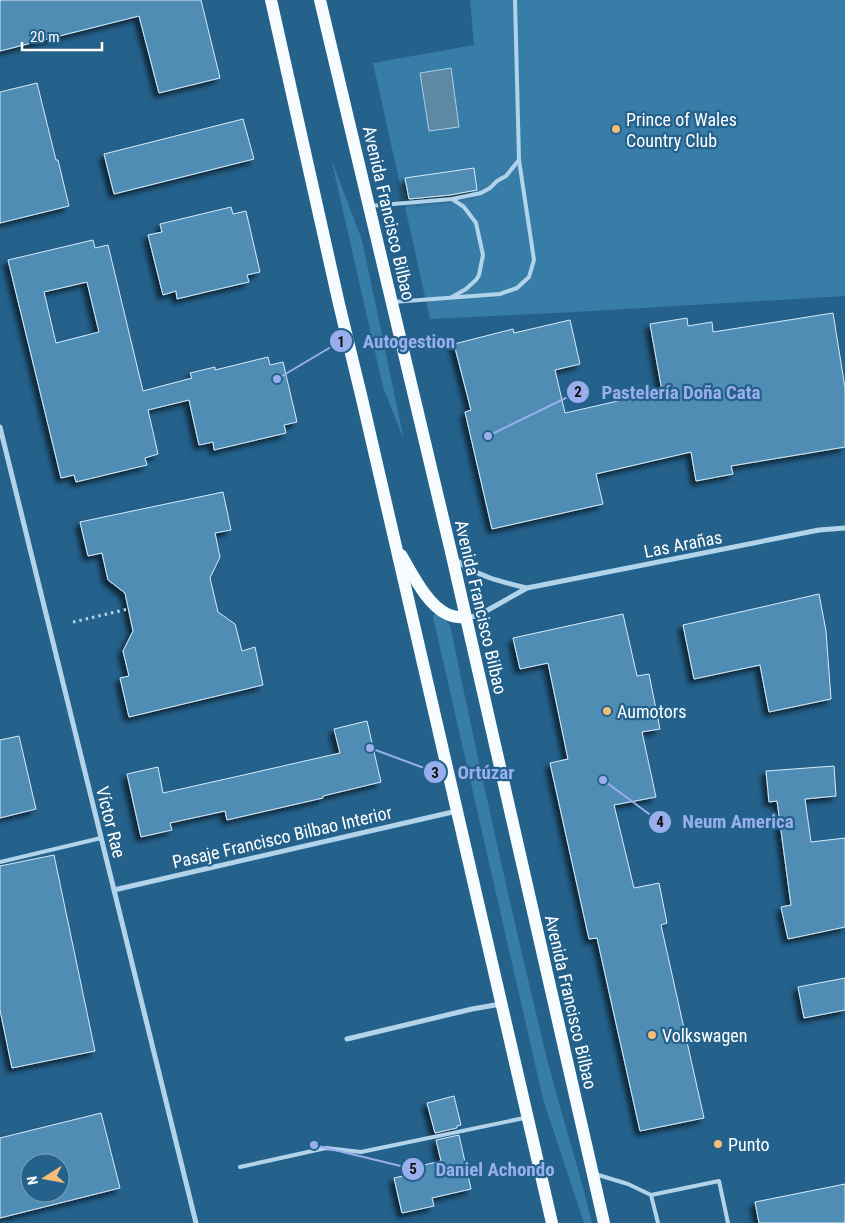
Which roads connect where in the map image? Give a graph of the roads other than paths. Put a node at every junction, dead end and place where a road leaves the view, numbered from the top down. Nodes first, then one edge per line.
1 (271, 0) edge
2 (320, 0) edge
3 (515, 0) edge
4 (518, 160) junction
5 (452, 199) junction
6 (369, 206) junction
7 (450, 298) junction
8 (392, 302) junction
9 (0, 427) edge
10 (845, 528) edge
11 (396, 547) junction
12 (452, 556) junction
13 (527, 588) junction
14 (466, 618) junction
15 (457, 811) junction
16 (101, 838) junction
17 (0, 862) edge
18 (114, 890) junction
19 (501, 1004) junction
20 (346, 1039) dead end
21 (528, 1117) junction
22 (240, 1167) dead end
23 (592, 1173) junction
24 (651, 1195) junction
25 (196, 1223) edge
26 (552, 1223) edge
27 (604, 1223) edge
28 (658, 1223) edge
29 (728, 1223) edge

1 - 11 main road
2 - 6 main road, Avenida Francisco Bilbao
3 - 4 lane
4 - 5 lane
4 - 7 lane
5 - 6 lane
5 - 7 lane
6 - 8 main road, Avenida Francisco Bilbao
7 - 8 lane
8 - 12 main road, Avenida Francisco Bilbao
9 - 16 street, Víctor Rae
10 - 13 street, Las Arañas
11 - 14 main road
11 - 15 main road
12 - 13 street, Las Arañas
12 - 14 main road, Avenida Francisco Bilbao
13 - 14 street, Las Arañas
14 - 23 main road, Avenida Francisco Bilbao
15 - 18 street, Pasaje Francisco Bilbao Interior
15 - 19 main road
16 - 17 lane
16 - 18 street, Víctor Rae
18 - 25 street, Víctor Rae
19 - 20 street
19 - 21 main road
21 - 22 lane
21 - 26 main road
23 - 24 lane
23 - 27 main road, Avenida Francisco Bilbao
24 - 28 lane
24 - 29 lane

